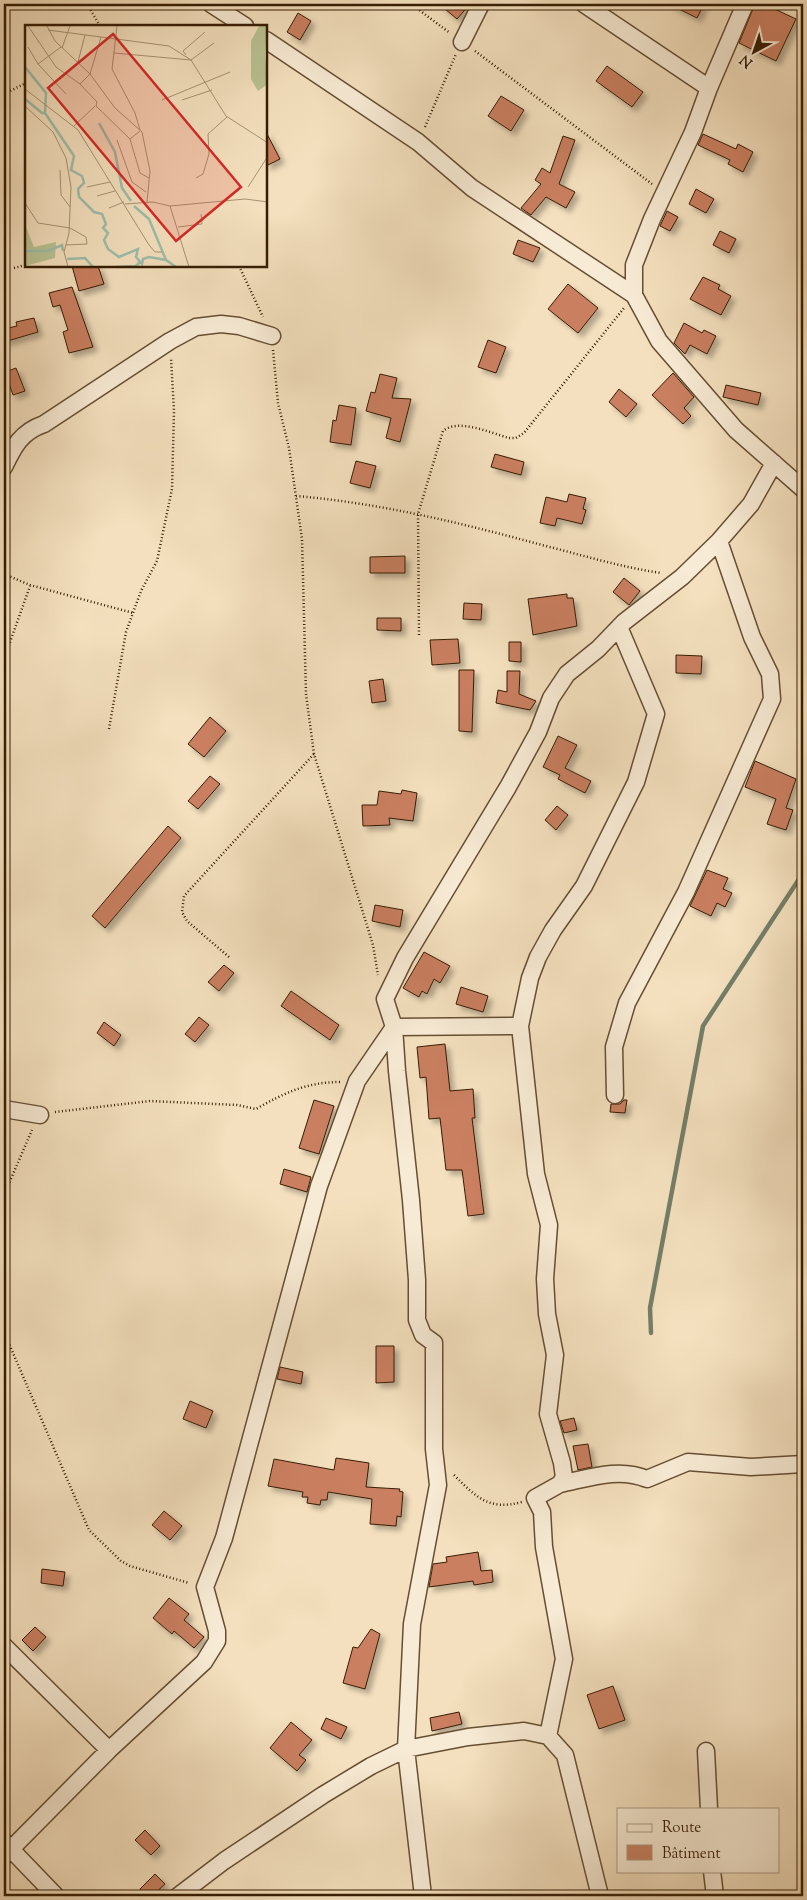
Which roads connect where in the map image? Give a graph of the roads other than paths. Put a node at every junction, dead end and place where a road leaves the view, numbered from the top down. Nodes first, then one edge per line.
1 (211, 4) edge
2 (481, 4) edge
3 (584, 4) edge
4 (745, 4) edge
5 (244, 25) edge
6 (268, 41) edge
7 (462, 42) road end
8 (709, 88) junction
9 (634, 296) junction
10 (272, 336) road end
11 (774, 463) junction
12 (4, 467) edge
13 (803, 489) edge
14 (720, 541) junction
15 (619, 627) junction
16 (520, 1026) junction
17 (394, 1027) junction
18 (615, 1095) dead end
19 (4, 1108) edge
20 (40, 1115) road end
21 (803, 1464) edge
22 (560, 1484) junction
23 (4, 1646) edge
24 (548, 1736) junction
25 (406, 1749) junction
26 (109, 1750) junction
27 (706, 1751) dead end
28 (709, 1808) edge
29 (6, 1849) edge
30 (712, 1872) edge
31 (56, 1896) edge
32 (178, 1896) edge
33 (423, 1896) edge
34 (600, 1896) edge
35 (715, 1896) edge

1 - 5 street
2 - 7 street
3 - 8 street
4 - 8 street
6 - 9 street
8 - 9 street
9 - 11 street
10 - 12 street
11 - 13 street
11 - 14 street
14 - 15 street
14 - 18 street
15 - 16 street
15 - 17 street
16 - 17 street
16 - 22 street
17 - 25 street
17 - 26 street
19 - 20 street
21 - 22 street
22 - 24 street
23 - 26 street
24 - 25 street
24 - 34 street
25 - 32 street
25 - 33 street
26 - 29 street
27 - 28 street
29 - 31 street
30 - 35 street

